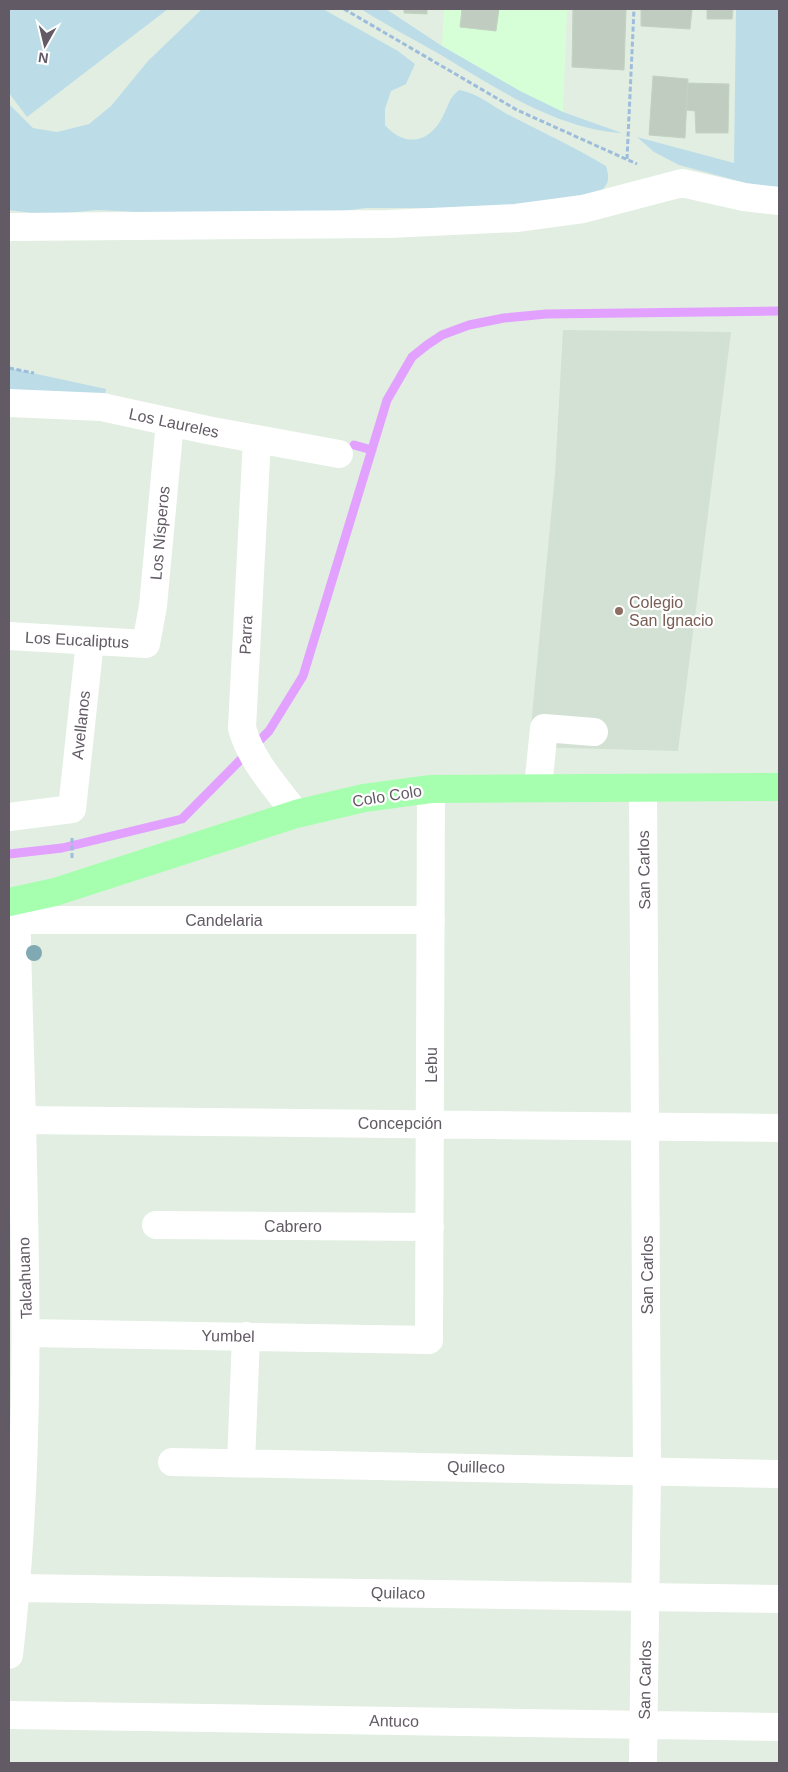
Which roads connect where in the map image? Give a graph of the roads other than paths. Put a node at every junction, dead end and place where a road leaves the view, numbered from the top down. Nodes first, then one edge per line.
1 (779, 201) edge
2 (9, 227) edge
3 (9, 403) edge
4 (170, 422) junction
5 (257, 439) junction
6 (339, 454) dead end
7 (9, 636) edge
8 (90, 641) junction
9 (146, 644) joint
10 (594, 732) dead end
11 (779, 787) edge
12 (538, 788) junction
13 (643, 788) junction
14 (431, 789) junction
15 (296, 814) junction
16 (9, 817) edge
17 (13, 908) edge
18 (431, 920) junction
19 (21, 1120) junction
20 (430, 1123) junction
21 (646, 1126) junction
22 (779, 1128) edge
23 (156, 1226) dead end
24 (430, 1227) junction
25 (26, 1333) junction
26 (246, 1336) junction
27 (430, 1340) joint
28 (172, 1462) dead end
29 (241, 1463) junction
30 (647, 1471) junction
31 (779, 1474) edge
32 (17, 1588) junction
33 (646, 1597) junction
34 (779, 1599) edge
35 (9, 1655) edge
36 (9, 1715) edge
37 (644, 1725) junction
38 (779, 1727) edge
39 (643, 1763) edge

1 - 2 street
3 - 4 street, Los Laureles
4 - 5 street, Los Laureles
4 - 9 street, Los Nísperos
5 - 6 street, Los Laureles
5 - 15 street, Parra
7 - 8 street, Los Eucaliptus
8 - 9 street, Los Eucaliptus
8 - 16 street, Avellanos
10 - 12 street
11 - 13 main road, Colo Colo
12 - 13 main road, Colo Colo
12 - 14 main road, Colo Colo
13 - 21 street, San Carlos
14 - 15 main road, Colo Colo
14 - 18 street, Lebu
15 - 17 main road, Colo Colo
17 - 18 street, Candelaria
17 - 19 street, Talcahuano
18 - 20 street, Lebu
19 - 20 street, Concepción
19 - 25 street, Talcahuano
20 - 21 street, Concepción
20 - 24 street, Lebu
21 - 22 street, Concepción
21 - 30 street, San Carlos
23 - 24 street, Cabrero
24 - 27 street, Lebu
25 - 26 street, Yumbel
25 - 32 street, Talcahuano
26 - 27 street, Yumbel
26 - 29 street
28 - 29 street, Quilleco
29 - 30 street, Quilleco
30 - 31 street, Quilleco
30 - 33 street, San Carlos
32 - 33 street, Quilaco
32 - 35 street, Talcahuano
33 - 34 street, Quilaco
33 - 37 street, San Carlos
36 - 37 street, Antuco
37 - 38 street, Antuco
37 - 39 street, San Carlos

